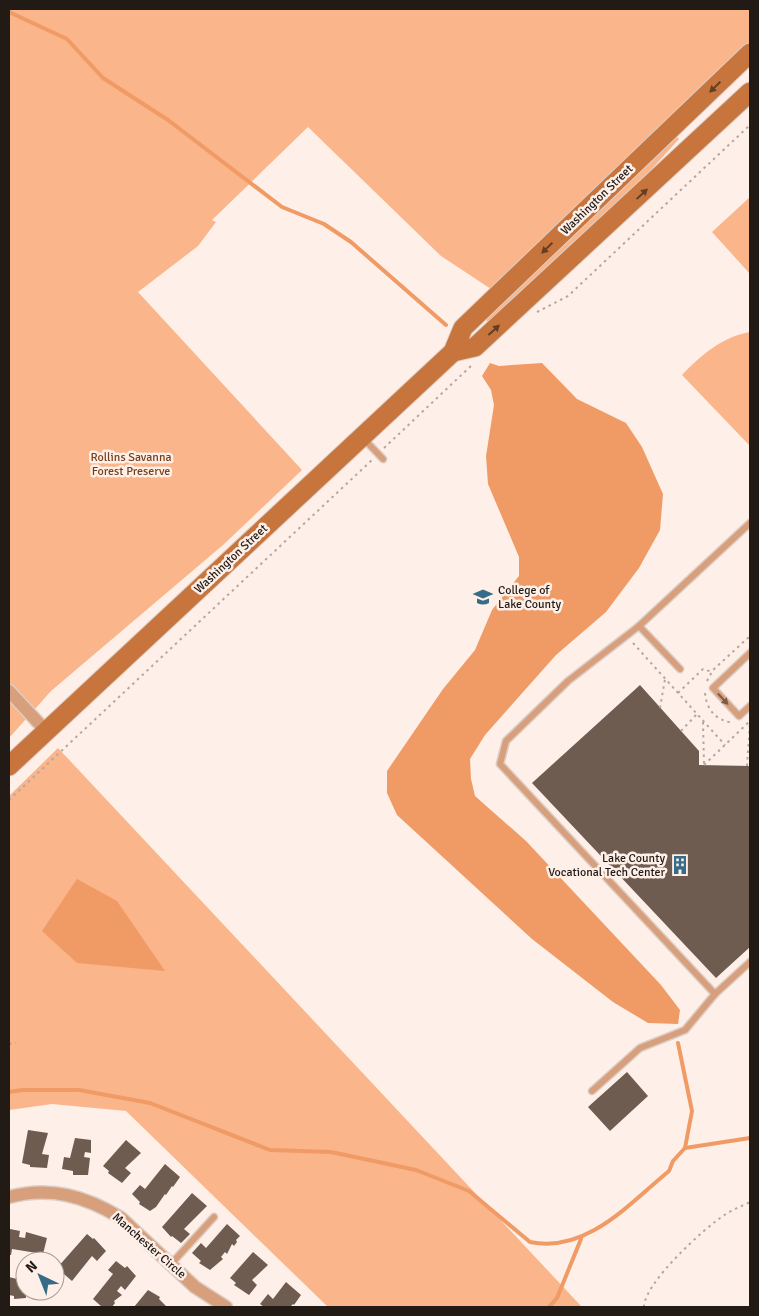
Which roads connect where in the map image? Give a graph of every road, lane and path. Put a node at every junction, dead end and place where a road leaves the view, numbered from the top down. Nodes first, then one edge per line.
1 (750, 53) edge
2 (750, 92) edge
3 (750, 125) edge
4 (530, 314) dead end
5 (453, 352) junction
6 (477, 360) dead end
7 (362, 437) junction
8 (380, 456) junction
9 (750, 523) edge
10 (639, 626) junction
11 (626, 636) junction
12 (750, 653) edge
13 (680, 669) dead end
14 (712, 672) dead end
15 (665, 679) junction
16 (9, 691) edge
17 (678, 693) junction
18 (750, 706) edge
19 (660, 708) dead end
20 (697, 714) junction
21 (703, 721) junction
22 (750, 722) edge
23 (46, 730) junction
24 (681, 730) dead end
25 (725, 745) junction
26 (9, 766) edge
27 (747, 766) dead end
28 (9, 800) edge
29 (750, 962) edge
30 (715, 994) junction
31 (16, 1043) dead end
32 (9, 1044) edge
33 (592, 1091) dead end
34 (9, 1197) edge
35 (750, 1202) edge
36 (214, 1217) dead end
37 (171, 1264) junction
38 (226, 1307) edge
39 (644, 1307) edge

1 -> 5 main road, Washington Street
5 -> 2 main road, Washington Street
3 - 4 path
5 - 7 main road, Washington Street
6 - 8 path
7 - 8 lane
7 - 23 main road, Washington Street
8 - 28 path
9 - 10 lane
10 - 11 lane
10 - 13 lane
11 - 15 path
11 - 30 lane
12 -> 18 lane
14 - 17 path
15 - 17 path
15 - 19 path
16 - 23 street
17 - 20 path
20 - 21 path
20 - 24 path
21 - 25 path
21 - 25 path
22 - 25 path
22 - 27 path
23 - 26 main road, Washington Street
29 - 30 lane
30 - 33 lane
31 - 32 path
34 - 37 street, Manchester Circle
35 - 39 path
36 - 37 lane
37 - 38 street, Manchester Circle

